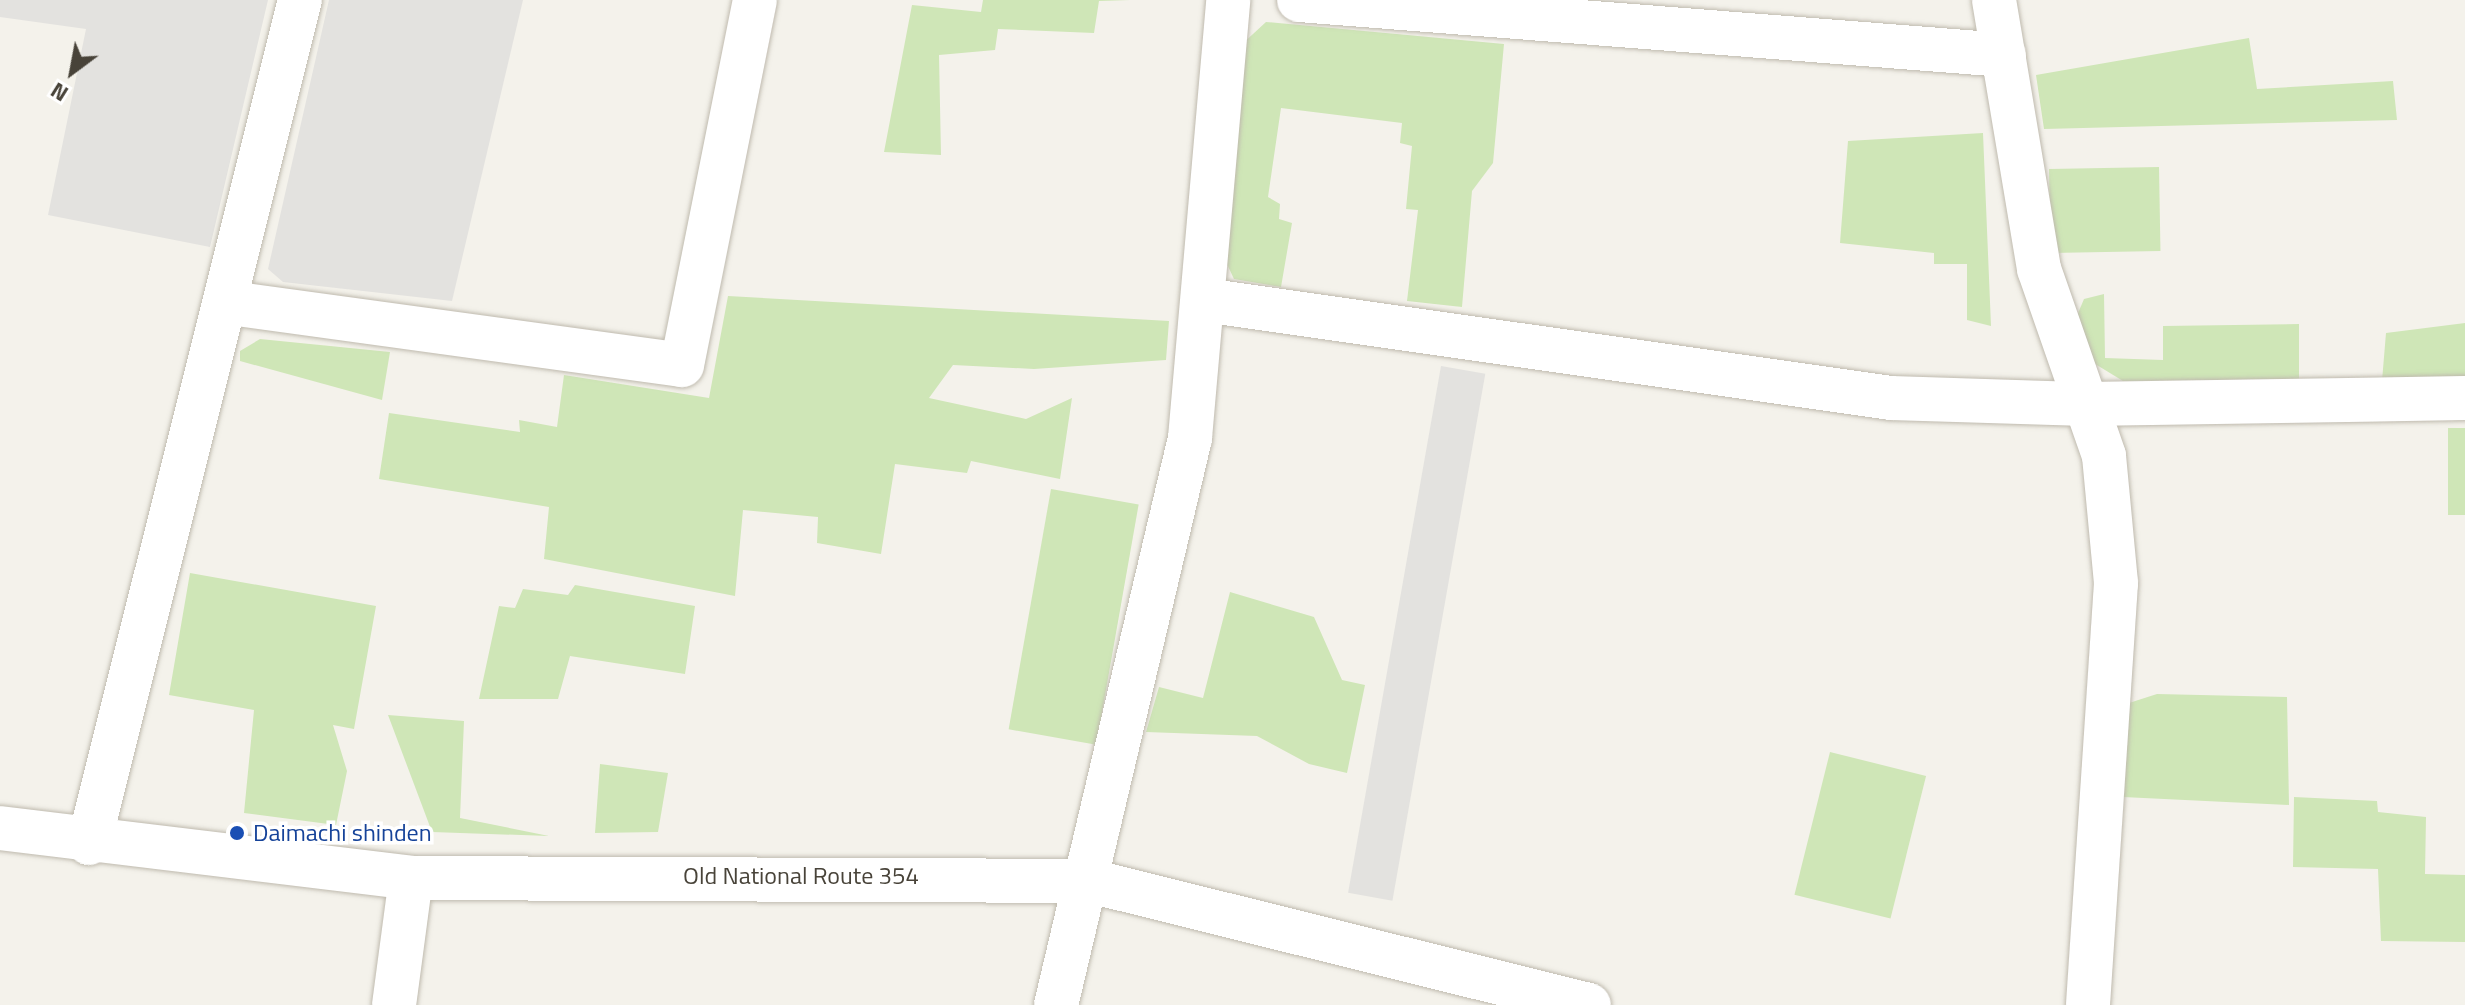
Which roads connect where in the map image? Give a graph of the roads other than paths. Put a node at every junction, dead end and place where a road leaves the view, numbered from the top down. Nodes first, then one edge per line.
1 (300, 0) edge
2 (755, 0) edge
3 (1228, 0) edge
4 (1299, 0) edge
5 (1994, 0) edge
6 (2004, 55) junction
7 (1204, 300) junction
8 (230, 303) junction
9 (2465, 398) edge
10 (2086, 404) junction
11 (0, 828) edge
12 (89, 843) junction
13 (411, 878) junction
14 (1090, 881) junction
15 (394, 1005) edge
16 (1056, 1005) edge
17 (1589, 1005) edge
18 (2088, 1005) edge

1 - 8 street
2 - 8 street
3 - 7 street
4 - 6 street
5 - 6 street
6 - 10 street
7 - 10 street
7 - 14 street
8 - 12 street
9 - 10 street
10 - 18 street
11 - 12 street, Old National Route 354
12 - 13 street, Old National Route 354
13 - 14 street, Old National Route 354
13 - 15 street
14 - 16 street
14 - 17 street, Old National Route 354

